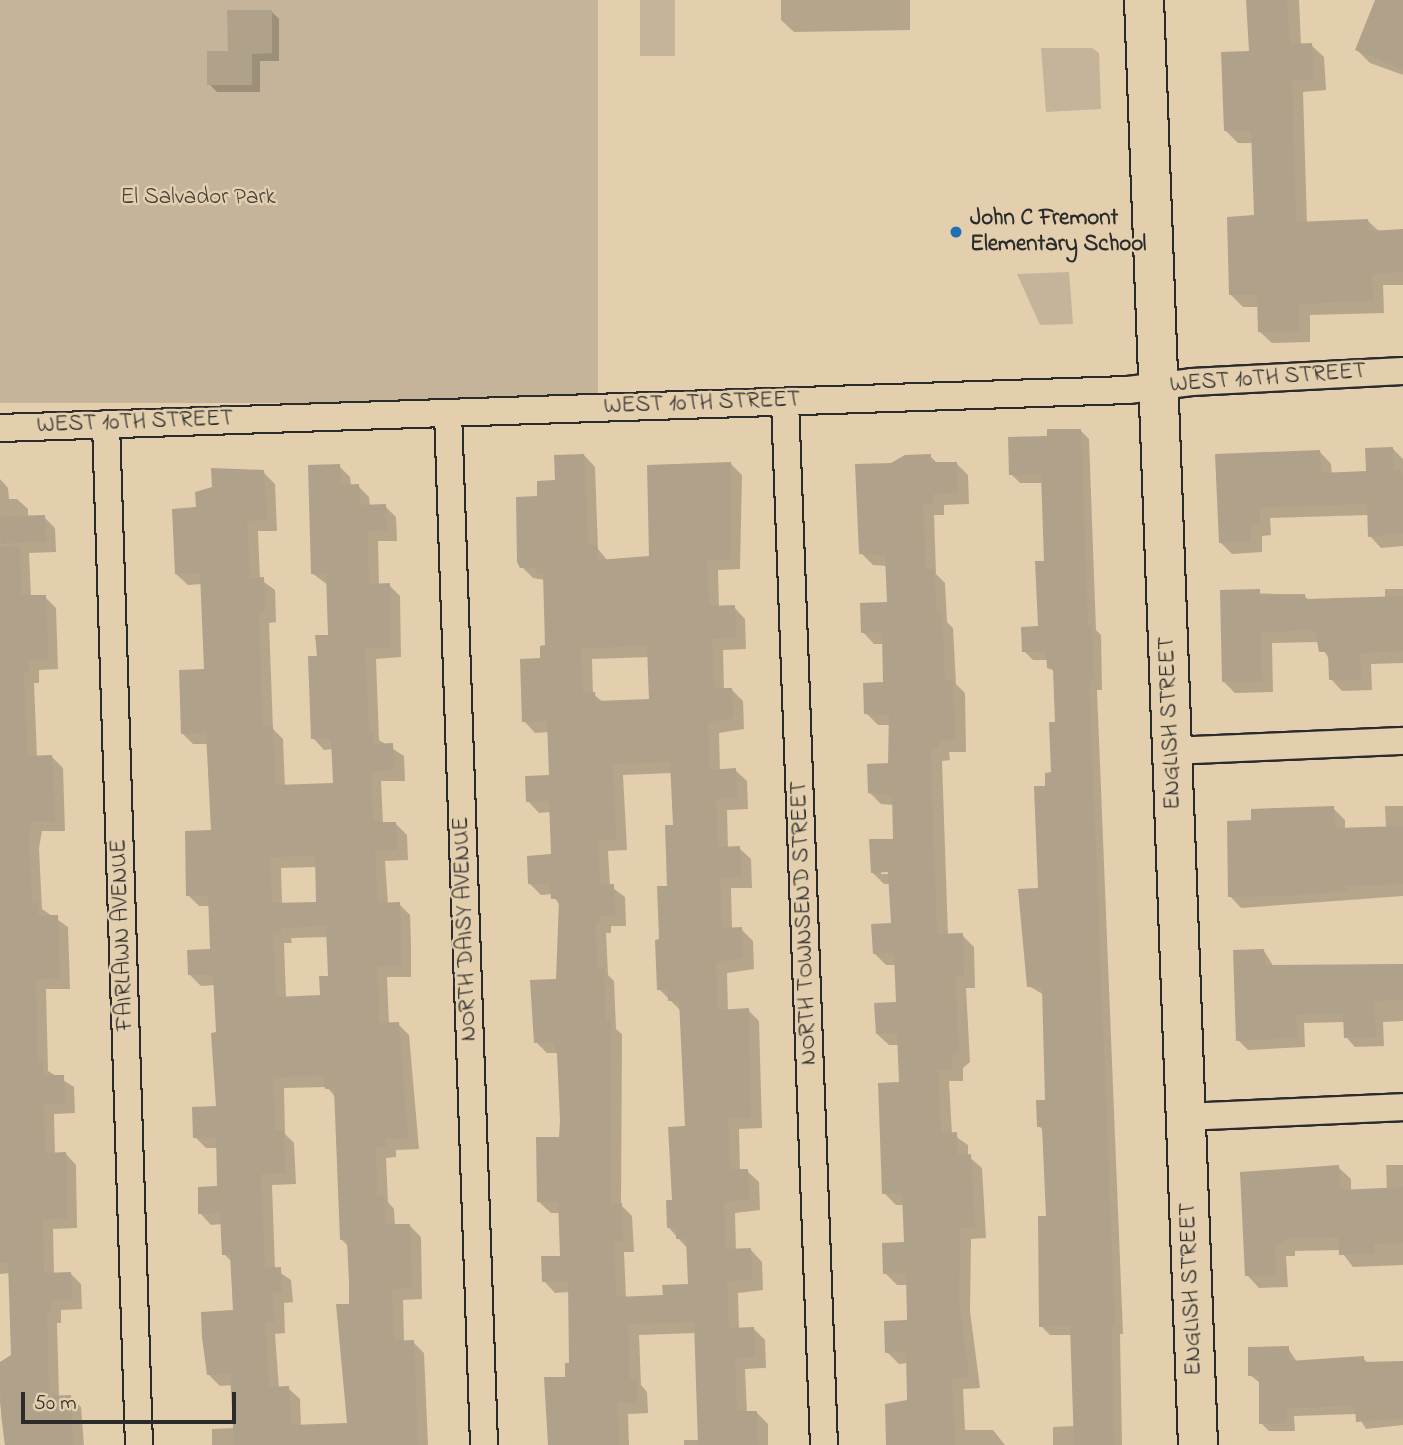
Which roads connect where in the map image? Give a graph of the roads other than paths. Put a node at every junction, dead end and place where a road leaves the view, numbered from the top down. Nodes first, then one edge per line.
1 (1144, 0) edge
2 (1403, 371) edge
3 (1158, 386) junction
4 (785, 402) junction
5 (448, 413) junction
6 (106, 424) junction
7 (0, 428) edge
8 (1403, 741) edge
9 (1172, 751) junction
10 (1403, 1107) edge
11 (1186, 1117) junction
12 (139, 1445) edge
13 (484, 1445) edge
14 (824, 1445) edge
15 (1198, 1445) edge

1 - 3 street, ENGLISH STREET
2 - 3 street, WEST 10TH STREET
3 - 4 street, WEST 10TH STREET
3 - 9 street, ENGLISH STREET
4 - 5 street, WEST 10TH STREET
4 - 14 street, NORTH TOWNSEND STREET
5 - 6 street, WEST 10TH STREET
5 - 13 street, NORTH DAISY AVENUE
6 - 7 street, WEST 10TH STREET
6 - 12 street, FAIRLAWN AVENUE
8 - 9 street
9 - 11 street, ENGLISH STREET
10 - 11 street
11 - 15 street, ENGLISH STREET

